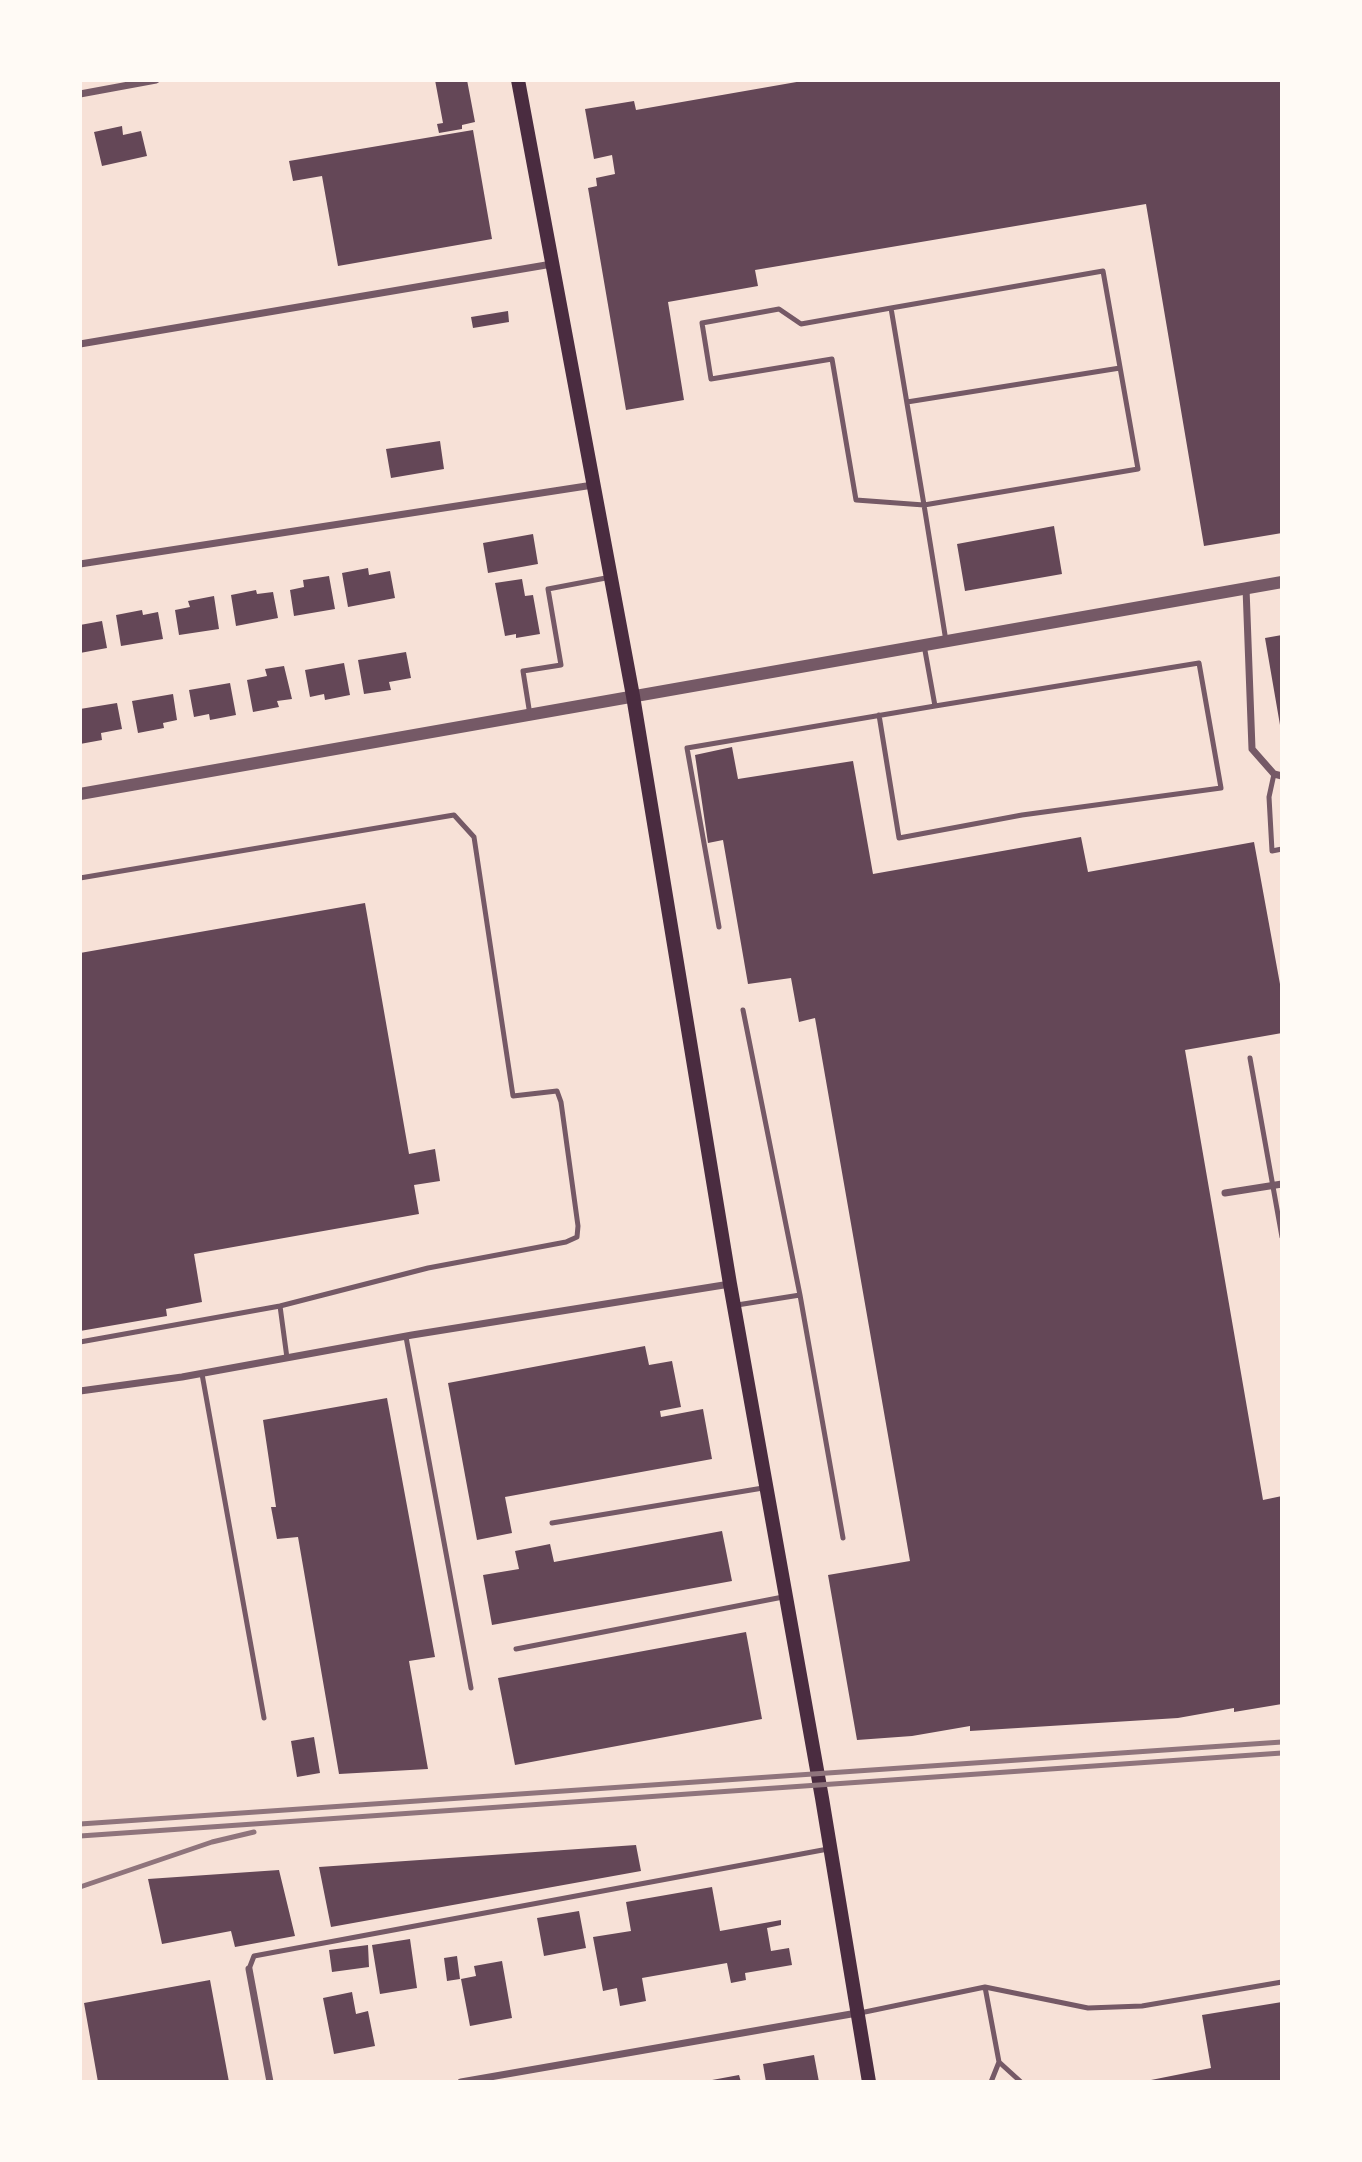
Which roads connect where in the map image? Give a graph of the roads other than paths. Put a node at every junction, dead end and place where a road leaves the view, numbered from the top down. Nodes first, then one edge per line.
1 (156, 80) edge
2 (517, 80) edge
3 (80, 94) edge
4 (552, 264) junction
5 (891, 308) junction
6 (80, 344) edge
7 (1120, 368) junction
8 (907, 402) junction
9 (593, 485) junction
10 (925, 505) junction
11 (80, 564) edge
12 (611, 577) junction
13 (1282, 582) edge
14 (1246, 588) junction
15 (946, 641) junction
16 (924, 645) junction
17 (633, 696) junction
18 (935, 706) junction
19 (530, 715) junction
20 (878, 715) junction
21 (1278, 775) edge
22 (80, 794) edge
23 (1282, 849) edge
24 (80, 878) edge
25 (719, 927) dead end
26 (743, 1010) dead end
27 (1250, 1058) dead end
28 (1277, 1185) edge
29 (1225, 1193) dead end
30 (1282, 1237) edge
31 (730, 1284) junction
32 (800, 1295) junction
33 (280, 1306) junction
34 (734, 1306) junction
35 (406, 1336) junction
36 (80, 1342) edge
37 (287, 1358) junction
38 (202, 1374) junction
39 (80, 1391) edge
40 (766, 1487) junction
41 (552, 1523) dead end
42 (843, 1538) dead end
43 (786, 1597) junction
44 (516, 1648) dead end
45 (471, 1688) dead end
46 (264, 1718) dead end
47 (831, 1849) junction
48 (250, 1969) joint
49 (1282, 1982) edge
50 (985, 1987) junction
51 (857, 2013) junction
52 (999, 2062) junction
53 (270, 2081) edge
54 (461, 2081) edge
55 (869, 2081) edge
56 (991, 2081) edge
57 (1021, 2081) edge

1 - 3 street
2 - 4 main road
4 - 6 street
4 - 9 main road
5 - 7 lane
5 - 8 lane
5 - 10 lane
7 - 8 lane
7 - 10 lane
8 - 10 lane
9 - 11 street
9 - 12 main road
10 - 15 lane
12 - 17 main road
12 - 19 lane
13 - 14 street
14 - 15 street
14 - 21 street
15 - 16 street
16 - 17 street
16 - 18 lane
17 - 19 street
17 - 31 main road
18 - 20 lane
18 - 20 lane
19 - 22 street
20 - 25 lane
21 - 23 lane
24 - 33 lane
26 - 32 lane
27 - 28 lane
28 - 29 street
28 - 30 lane
31 - 34 main road
31 - 35 street
32 - 34 lane
32 - 42 lane
33 - 36 lane
33 - 37 lane
34 - 40 main road
35 - 37 street
35 - 45 lane
37 - 38 street
38 - 39 street
38 - 46 lane
40 - 41 lane
40 - 43 main road
43 - 44 lane
43 - 47 main road
47 - 48 lane
47 - 51 main road
48 - 53 street
49 - 50 lane
50 - 51 lane
50 - 52 lane
51 - 54 street
51 - 55 main road
52 - 56 lane
52 - 57 lane

